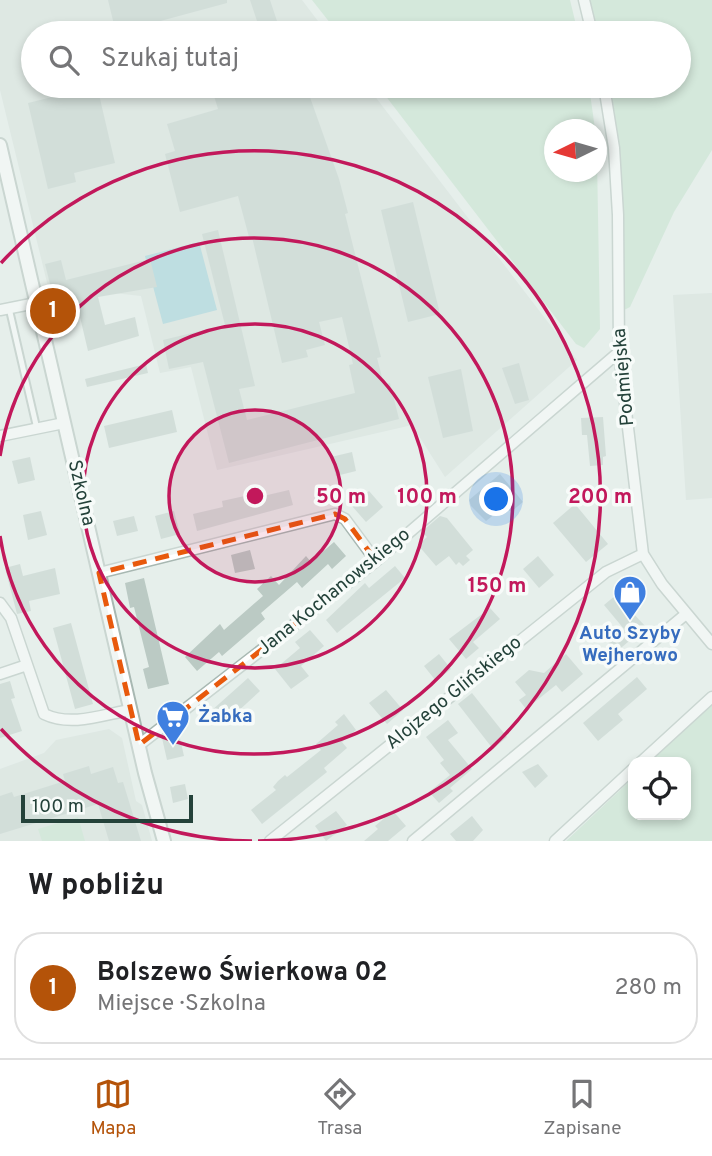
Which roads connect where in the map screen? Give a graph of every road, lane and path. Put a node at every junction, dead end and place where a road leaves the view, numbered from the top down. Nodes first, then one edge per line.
1 (584, 0) edge
2 (589, 21) edge
3 (606, 98) edge
4 (0, 145) edge
5 (36, 303) junction
6 (4, 309) edge
7 (619, 352) junction
8 (64, 423) junction
9 (37, 429) junction
10 (0, 436) edge
11 (643, 554) junction
12 (376, 561) junction
13 (99, 573) junction
14 (0, 603) edge
15 (686, 614) junction
16 (712, 644) edge
17 (27, 665) junction
18 (0, 674) edge
19 (712, 697) edge
20 (130, 710) junction
21 (139, 745) junction
22 (646, 757) edge
23 (628, 774) edge
24 (164, 841) edge
25 (270, 841) edge
26 (413, 841) edge
27 (555, 841) edge

1 - 2 street
3 - 7 street, Podmiejska
4 - 5 street, Szkolna
5 - 6 street
5 - 8 street, Szkolna
6 - 9 lane
7 - 11 street, Podmiejska
7 - 12 street, Jana Kochanowskiego
8 - 9 street
8 - 13 street, Szkolna
9 - 10 street
11 - 15 street, Podmiejska
11 - 25 street, Alojzego Glińskiego
12 - 13 street
12 - 21 street, Jana Kochanowskiego
13 - 20 street, Szkolna
14 - 17 street
15 - 16 street, Podmiejska
15 - 26 street
17 - 18 street
17 - 20 street
19 - 22 street
20 - 21 street, Szkolna
21 - 24 street, Szkolna
23 - 27 street

